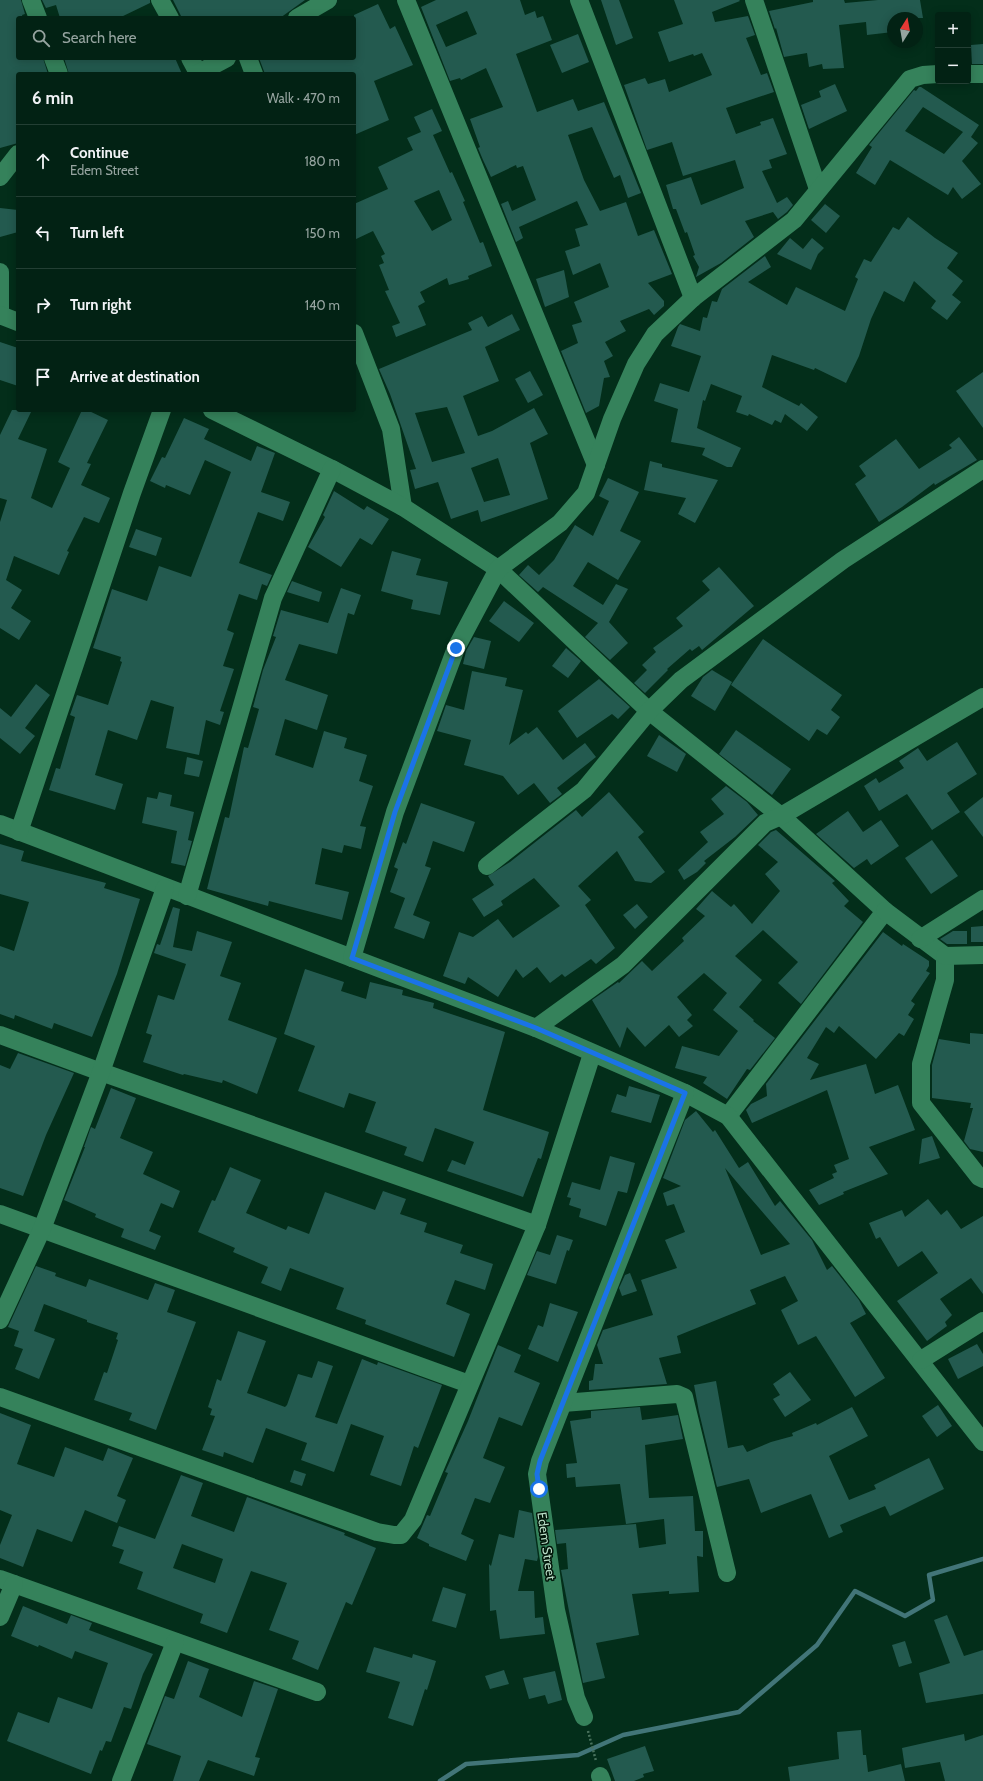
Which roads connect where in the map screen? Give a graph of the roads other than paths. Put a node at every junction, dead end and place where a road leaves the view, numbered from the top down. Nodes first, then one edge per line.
1 (31, 0) edge
2 (160, 0) edge
3 (328, 0) edge
4 (406, 0) edge
5 (579, 0) edge
6 (754, 0) edge
7 (37, 16) edge
8 (169, 16) edge
9 (300, 16) edge
10 (54, 60) edge
11 (191, 60) edge
12 (223, 60) edge
13 (249, 60) edge
14 (58, 72) edge
15 (196, 72) edge
16 (201, 72) edge
17 (253, 72) edge
18 (935, 74) edge
19 (971, 74) edge
20 (983, 74) edge
21 (16, 156) edge
22 (0, 176) edge
23 (818, 189) junction
24 (0, 272) edge
25 (693, 298) junction
26 (0, 315) edge
27 (16, 321) edge
28 (356, 338) edge
29 (161, 412) edge
30 (216, 412) edge
31 (596, 465) junction
32 (332, 469) junction
33 (983, 469) edge
34 (403, 507) junction
35 (498, 569) junction
36 (983, 697) edge
37 (649, 711) junction
38 (781, 816) junction
39 (0, 824) edge
40 (19, 832) junction
41 (487, 866) dead end
42 (165, 888) junction
43 (187, 896) junction
44 (983, 899) edge
45 (885, 911) junction
46 (920, 939) junction
47 (983, 955) edge
48 (945, 956) junction
49 (352, 958) junction
50 (536, 1028) junction
51 (0, 1035) edge
52 (592, 1054) junction
53 (101, 1072) junction
54 (685, 1093) junction
55 (728, 1116) junction
56 (983, 1180) edge
57 (0, 1214) edge
58 (537, 1225) junction
59 (42, 1229) junction
60 (0, 1320) edge
61 (983, 1321) edge
62 (921, 1360) junction
63 (469, 1384) junction
64 (0, 1397) edge
65 (563, 1403) junction
66 (983, 1442) edge
67 (727, 1573) dead end
68 (7, 1582) edge
69 (0, 1617) edge
70 (175, 1642) junction
71 (318, 1692) dead end
72 (584, 1717) road end
73 (121, 1781) edge

1 - 7 street
2 - 8 street
3 - 9 street
4 - 31 street
5 - 25 street
6 - 23 street
10 - 14 street
11 - 15 street
12 - 16 street
13 - 17 street
18 - 23 street
19 - 20 street
21 - 22 street
23 - 25 street
24 - 26 street
25 - 31 street
26 - 27 street
28 - 34 street
29 - 40 street
30 - 32 street
31 - 35 street
32 - 34 street
32 - 43 street
33 - 37 street
34 - 35 street
35 - 37 street
35 - 49 street
36 - 38 street
37 - 38 street
37 - 41 street
38 - 45 street
38 - 50 street
39 - 40 street
40 - 42 street
42 - 43 street
42 - 53 street
43 - 49 street
44 - 46 street
45 - 46 street
45 - 55 street
46 - 48 street
47 - 48 street
48 - 56 street
49 - 50 street
50 - 52 street
51 - 53 street
52 - 54 street
52 - 58 street
53 - 58 street
53 - 59 street
54 - 55 street
54 - 65 street, Edem Street
55 - 62 street
57 - 59 street
58 - 63 street
59 - 60 street
59 - 63 street
61 - 62 street
62 - 66 street
63 - 64 street
65 - 67 street
65 - 72 street, Edem Street
68 - 69 street
68 - 70 street
70 - 71 street
70 - 73 street

